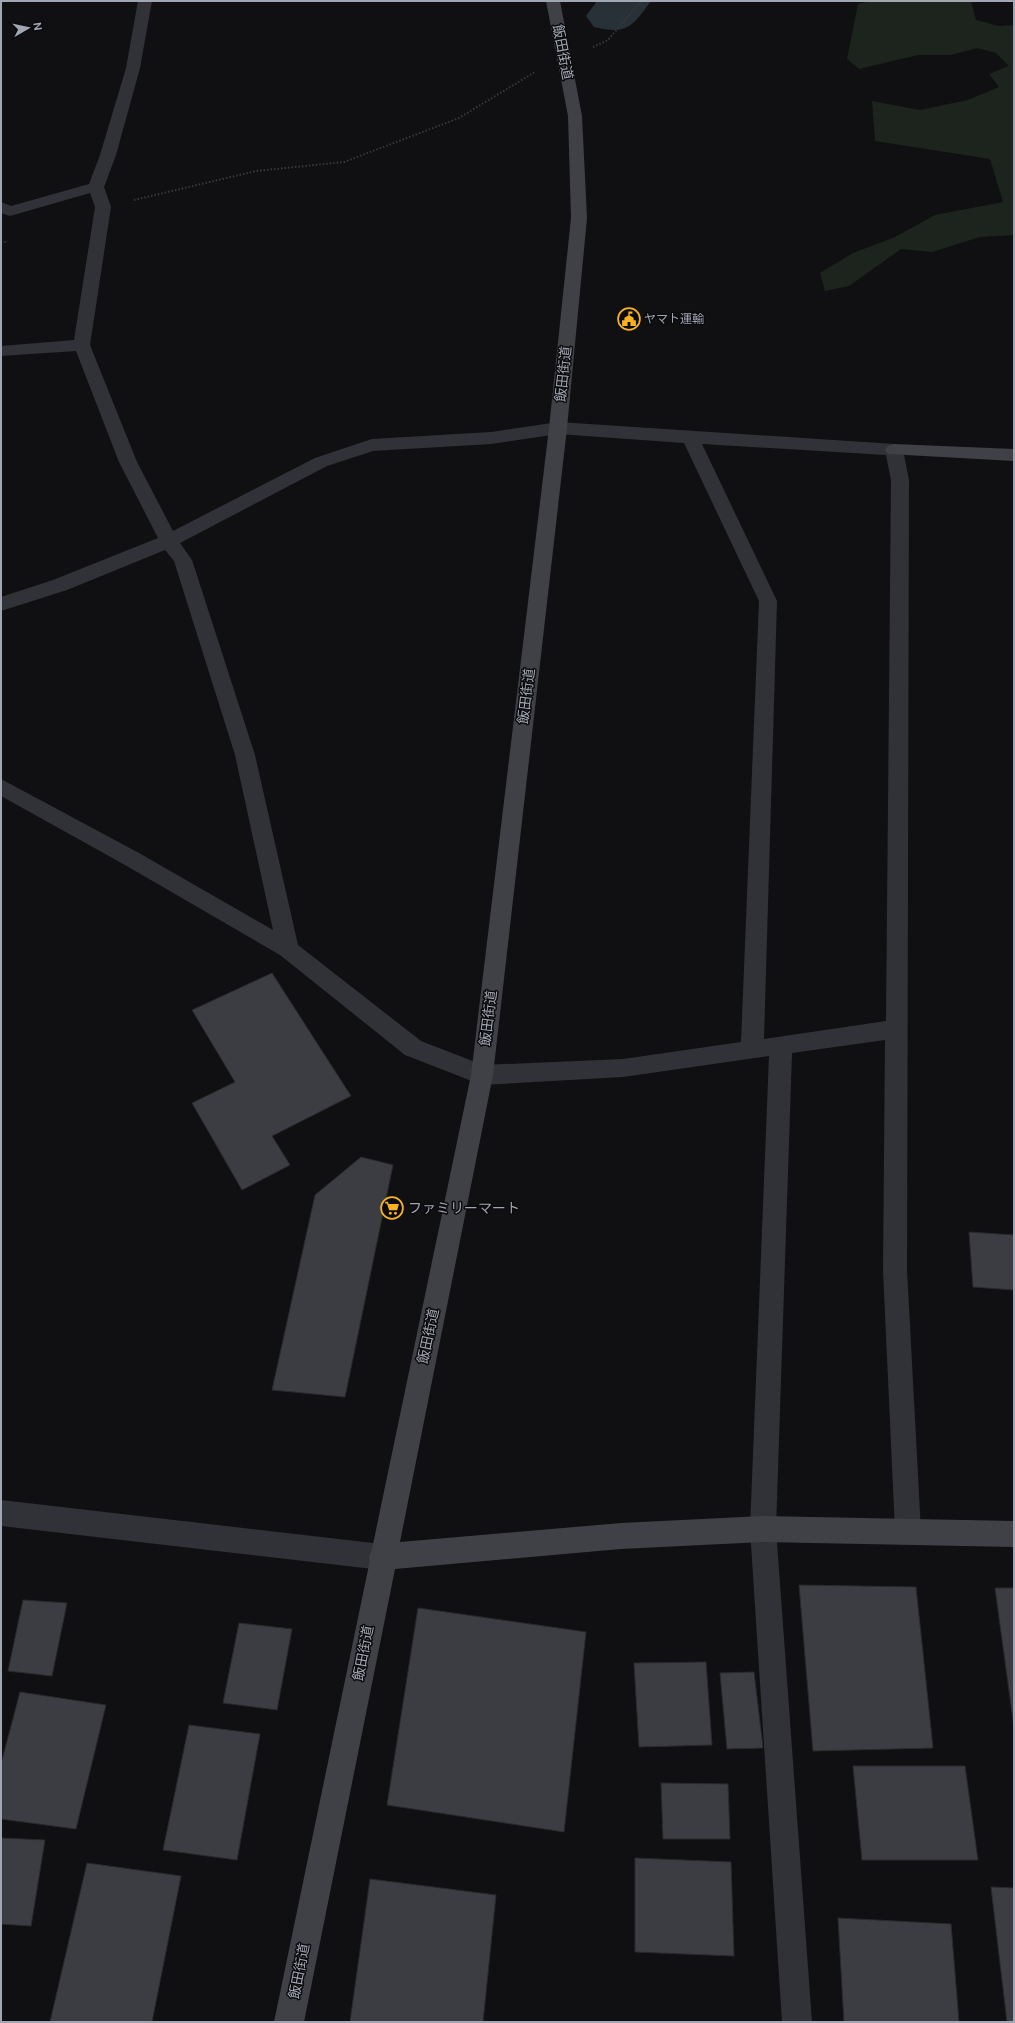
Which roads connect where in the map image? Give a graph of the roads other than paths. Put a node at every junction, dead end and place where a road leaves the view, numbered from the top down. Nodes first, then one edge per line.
1 (145, 1) edge
2 (553, 1) edge
3 (96, 187) junction
4 (1, 207) edge
5 (82, 345) junction
6 (1, 350) edge
7 (558, 428) junction
8 (690, 438) junction
9 (894, 450) junction
10 (1014, 455) edge
11 (168, 541) junction
12 (1, 604) edge
13 (1, 787) edge
14 (288, 949) junction
15 (896, 1029) junction
16 (781, 1045) junction
17 (752, 1050) junction
18 (482, 1075) junction
19 (1, 1513) edge
20 (763, 1529) junction
21 (908, 1531) junction
22 (1014, 1534) edge
23 (382, 1558) junction
24 (289, 2022) edge
25 (797, 2022) edge

1 - 3 street
2 - 7 main road, 飯田街道
3 - 4 street
3 - 5 street
5 - 6 street
5 - 11 street
7 - 8 street
7 - 11 street
7 - 18 main road, 飯田街道
8 - 9 street
8 - 17 street
9 - 10 main road
9 - 15 street
11 - 12 street
11 - 14 street
13 - 14 street
14 - 18 street
15 - 16 street
15 - 21 street
16 - 17 street
16 - 20 street
17 - 18 street
18 - 23 main road, 飯田街道
19 - 23 street
20 - 21 main road
20 - 23 main road
20 - 25 street
21 - 22 main road
23 - 24 main road, 飯田街道

